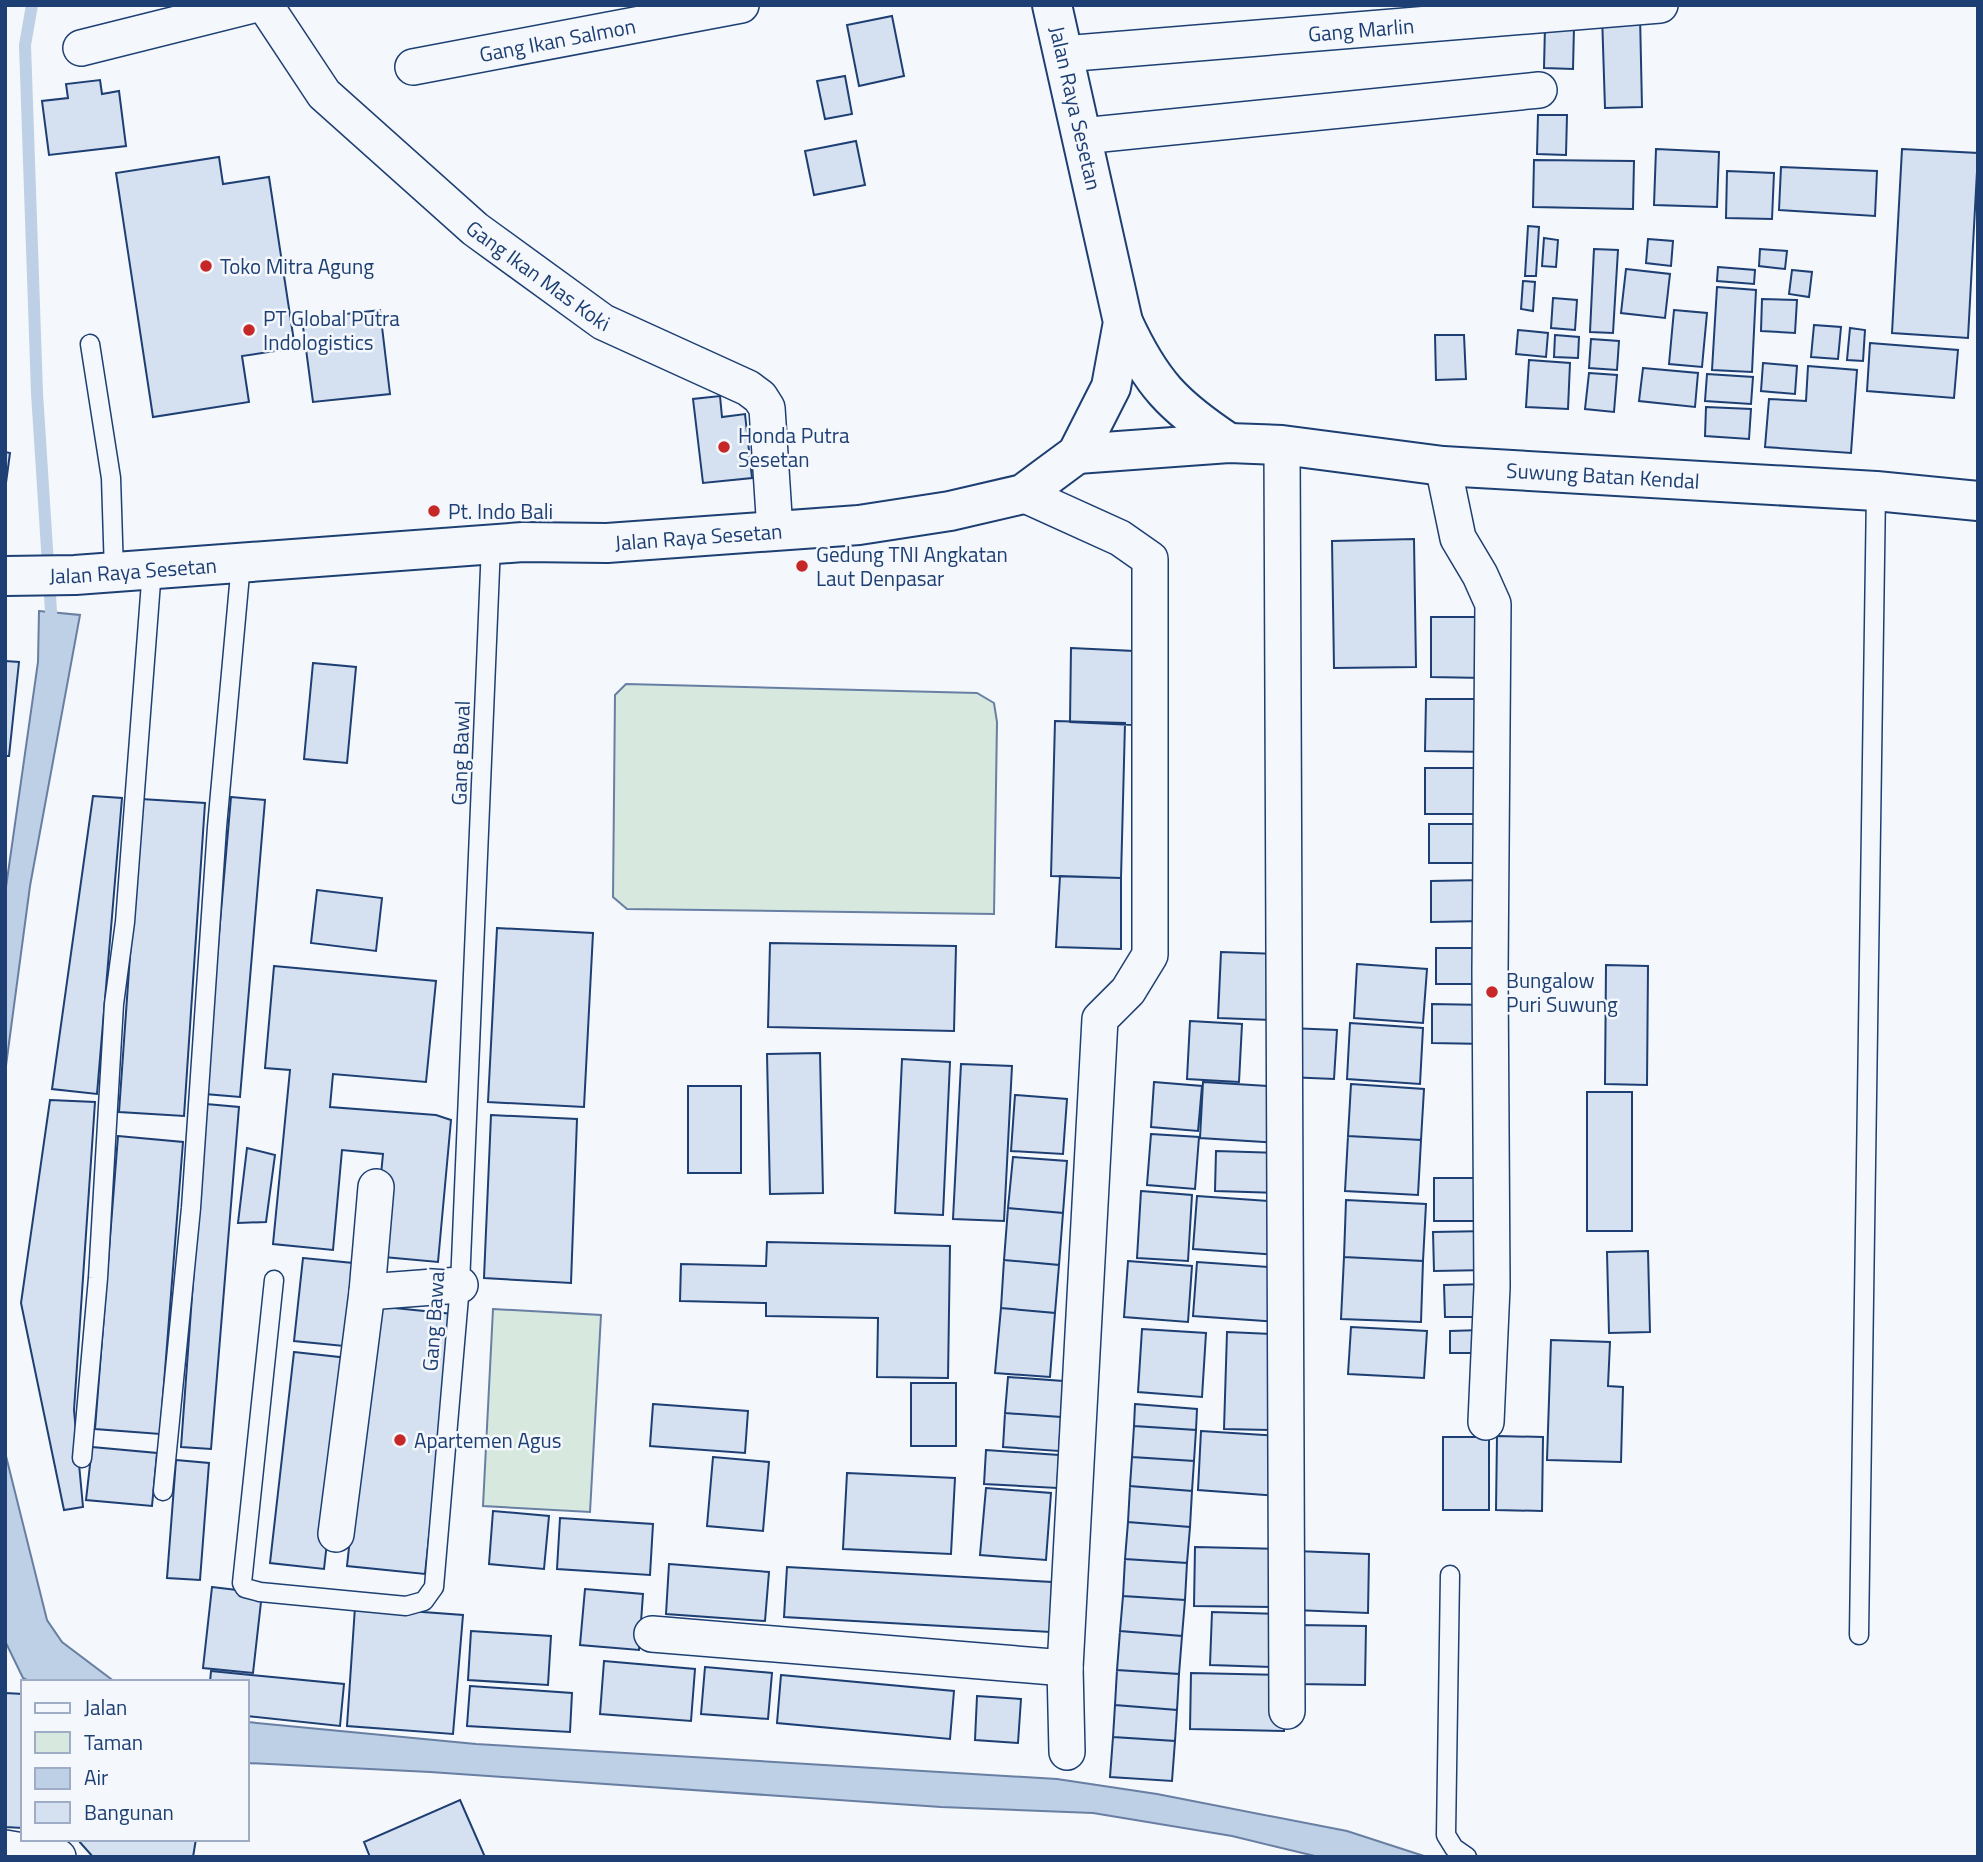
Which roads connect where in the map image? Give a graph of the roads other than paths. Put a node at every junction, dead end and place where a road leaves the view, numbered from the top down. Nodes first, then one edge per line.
1 (253, 5) edge
2 (265, 5) edge
3 (741, 5) edge
4 (1052, 5) edge
5 (1660, 5) edge
6 (81, 48) dead end
7 (1063, 54) junction
8 (413, 68) dead end
9 (1539, 90) dead end
10 (1082, 136) junction
11 (1124, 322) junction
12 (90, 344) dead end
13 (1229, 443) junction
14 (1282, 445) junction
15 (1077, 454) junction
16 (1443, 466) junction
17 (1876, 491) junction
18 (1023, 494) junction
19 (1978, 501) edge
20 (775, 530) junction
21 (491, 545) junction
22 (241, 563) junction
23 (152, 569) junction
24 (114, 572) junction
25 (16, 576) edge
26 (376, 1187) dead end
27 (274, 1280) dead end
28 (460, 1285) junction
29 (367, 1292) junction
30 (1486, 1422) dead end
31 (82, 1458) dead end
32 (163, 1491) dead end
33 (337, 1534) dead end
34 (1450, 1575) dead end
35 (652, 1634) dead end
36 (1858, 1635) dead end
37 (1066, 1668) junction
38 (1287, 1711) dead end
39 (1067, 1752) dead end
40 (5, 1848) edge
41 (58, 1857) edge
42 (1467, 1857) edge

1 - 6 street
2 - 20 street, Gang Ikan Mas Koki
3 - 8 street, Gang Ikan Salmon
4 - 7 main road, Jalan Raya Sesetan
5 - 7 street, Gang Marlin
7 - 10 main road, Jalan Raya Sesetan
9 - 10 street
10 - 11 main road, Jalan Raya Sesetan
11 - 13 main road
11 - 15 main road, Jalan Raya Sesetan
12 - 24 lane
13 - 14 main road, Suwung Batan Kendal
13 - 15 main road, Suwung Batan Kendal
14 - 16 main road, Suwung Batan Kendal
14 - 38 street
15 - 18 main road, Jalan Raya Sesetan
16 - 17 main road, Suwung Batan Kendal
16 - 30 street
17 - 19 main road, Suwung Batan Kendal
17 - 36 lane
18 - 20 main road, Jalan Raya Sesetan
18 - 37 street
20 - 21 main road, Jalan Raya Sesetan
21 - 22 main road, Jalan Raya Sesetan
21 - 28 lane, Gang Bawal
22 - 23 main road, Jalan Raya Sesetan
22 - 32 lane
23 - 24 main road, Jalan Raya Sesetan
23 - 31 lane
24 - 25 main road, Jalan Raya Sesetan
26 - 29 street
27 - 28 lane, Gang Bawal
28 - 29 street
29 - 33 street
34 - 42 lane
35 - 37 street
37 - 39 street
40 - 41 street

